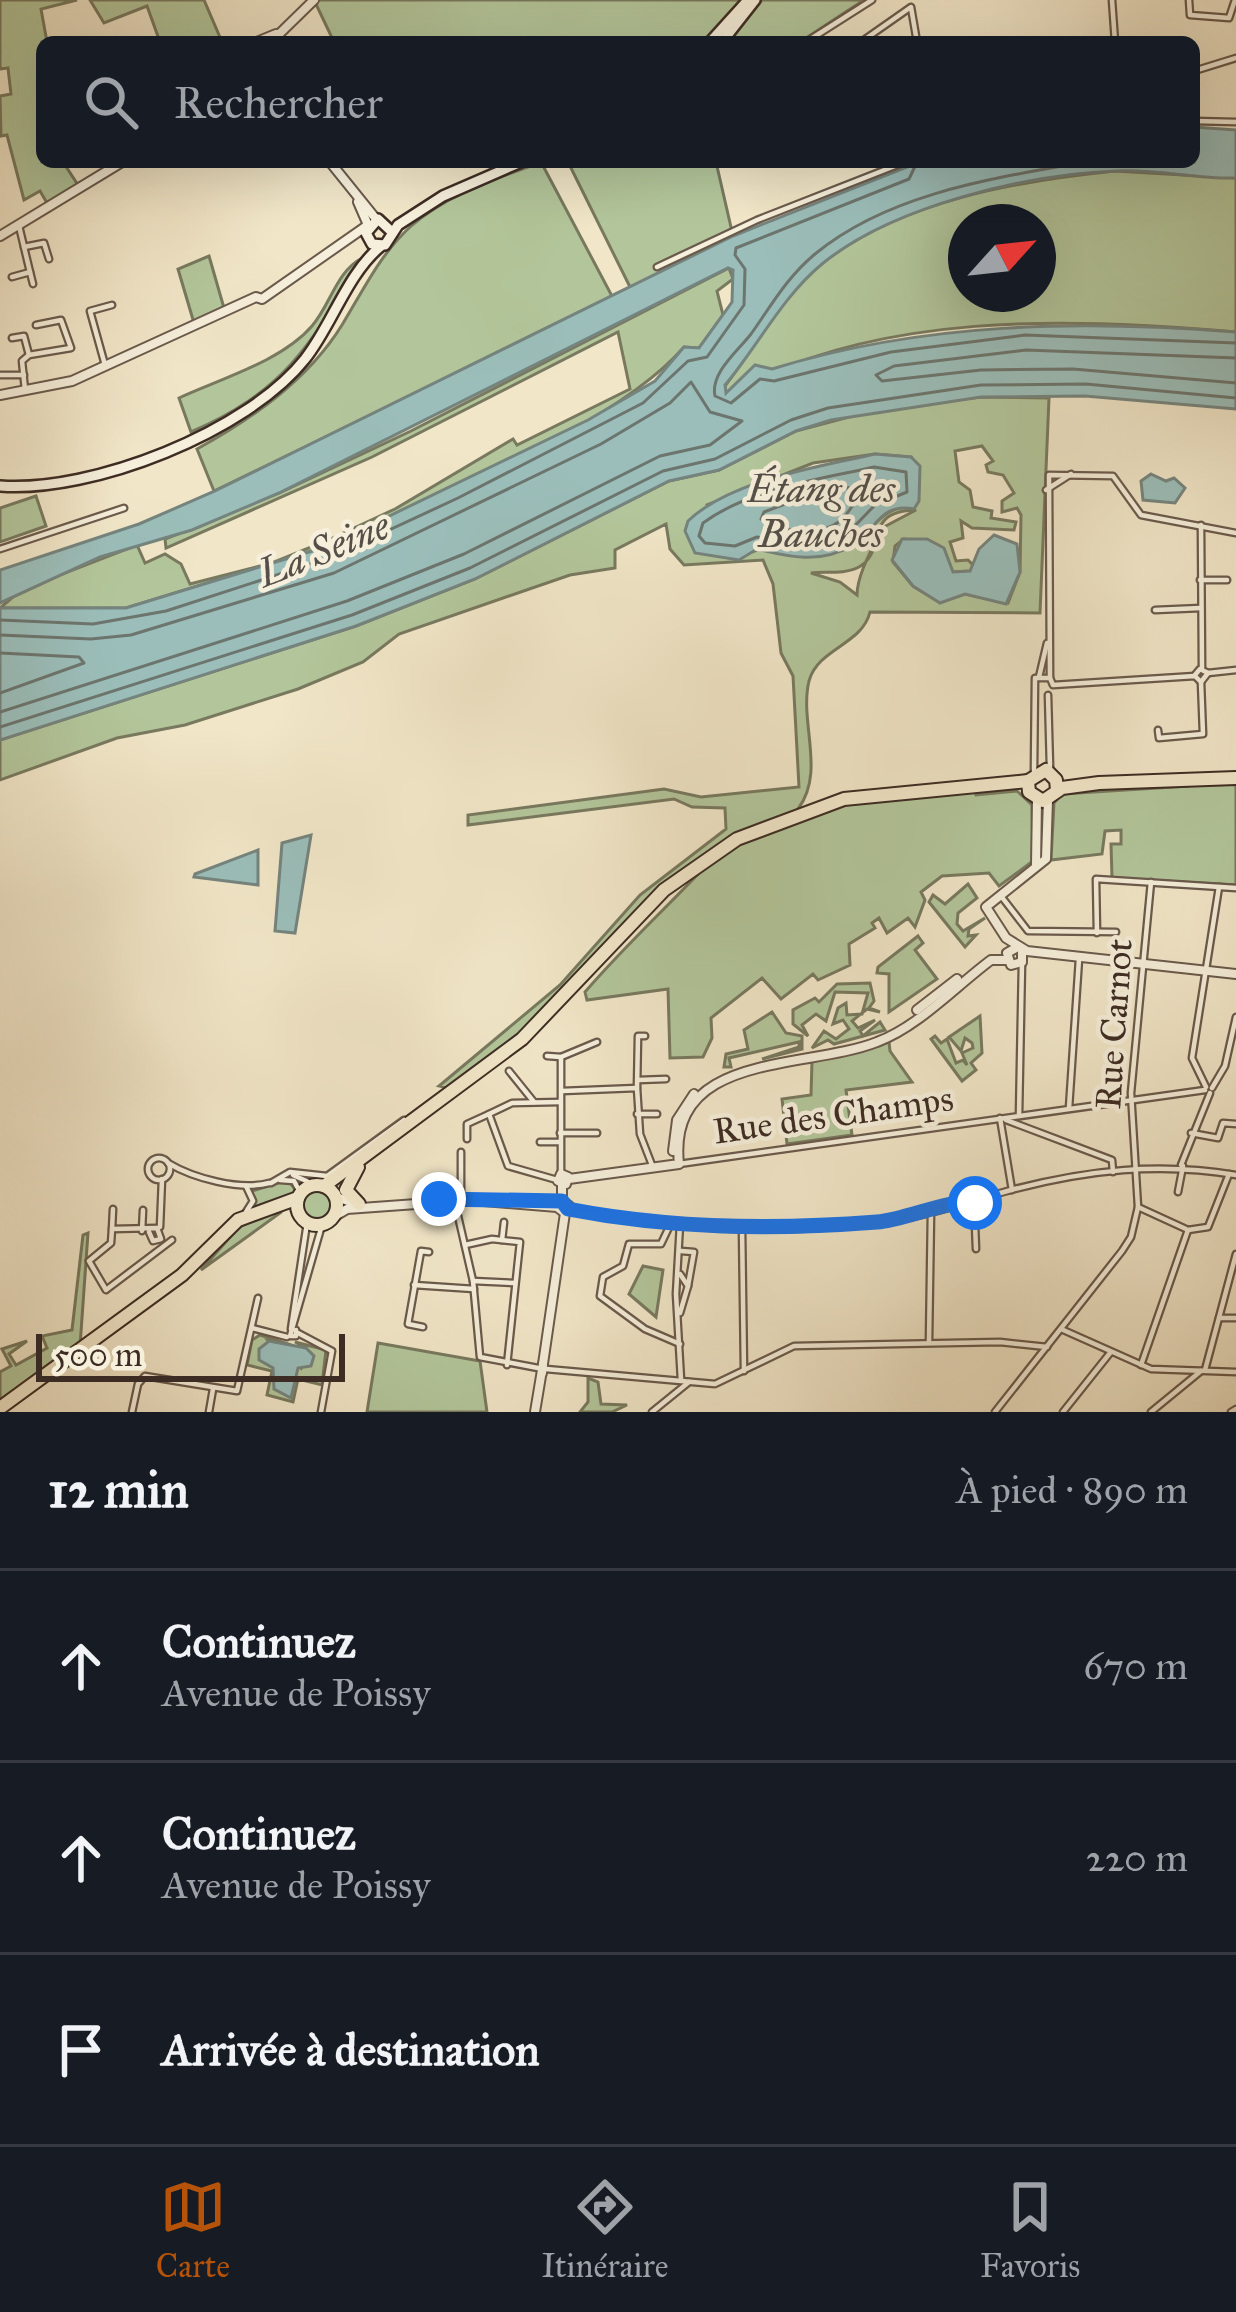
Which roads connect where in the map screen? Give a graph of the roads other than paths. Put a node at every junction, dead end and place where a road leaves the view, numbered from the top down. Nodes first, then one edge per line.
1 (314, 0) edge
2 (752, 0) edge
3 (872, 0) edge
4 (1112, 0) edge
5 (1189, 0) edge
6 (1235, 0) edge
7 (282, 29) junction
8 (270, 36) edge
9 (276, 36) edge
10 (716, 36) edge
11 (726, 36) edge
12 (815, 36) edge
13 (870, 36) edge
14 (916, 36) edge
15 (1114, 36) edge
16 (1236, 58) edge
17 (1200, 68) edge
18 (1200, 121) edge
19 (1236, 122) edge
20 (113, 168) edge
21 (334, 168) edge
22 (503, 168) edge
23 (888, 168) edge
24 (381, 225) junction
25 (19, 226) junction
26 (352, 233) junction
27 (0, 236) edge
28 (368, 239) junction
29 (381, 246) junction
30 (24, 247) junction
31 (49, 260) dead end
32 (366, 262) junction
33 (658, 267) dead end
34 (30, 272) junction
35 (12, 277) dead end
36 (33, 284) dead end
37 (112, 305) dead end
38 (90, 311) junction
39 (78, 315) dead end
40 (37, 325) dead end
41 (12, 338) dead end
42 (28, 355) junction
43 (105, 365) junction
44 (0, 375) edge
45 (24, 375) junction
46 (25, 390) junction
47 (0, 395) edge
48 (0, 488) edge
49 (124, 508) dead end
50 (1201, 525) junction
51 (1236, 533) edge
52 (0, 548) edge
53 (1200, 580) junction
54 (1227, 580) dead end
55 (1201, 608) junction
56 (1155, 610) dead end
57 (1048, 637) junction
58 (1236, 670) edge
59 (1205, 671) junction
60 (1039, 677) junction
61 (1198, 679) junction
62 (1051, 681) junction
63 (1035, 694) junction
64 (1048, 694) junction
65 (1158, 730) dead end
66 (1236, 778) edge
67 (1042, 786) junction
68 (1151, 882) junction
69 (1219, 887) junction
70 (1236, 888) edge
71 (1000, 894) junction
72 (1116, 932) dead end
73 (1097, 933) junction
74 (1079, 954) junction
75 (1014, 956) junction
76 (1145, 962) junction
77 (1207, 969) junction
78 (1236, 974) edge
79 (1236, 1017) edge
80 (645, 1036) dead end
81 (597, 1042) dead end
82 (547, 1056) dead end
83 (561, 1057) junction
84 (1226, 1066) junction
85 (1236, 1067) edge
86 (508, 1071) dead end
87 (666, 1079) dead end
88 (464, 1083) junction
89 (637, 1084) junction
90 (1208, 1090) junction
91 (562, 1091) junction
92 (1132, 1098) junction
93 (534, 1102) junction
94 (560, 1102) junction
95 (1069, 1108) junction
96 (489, 1114) junction
97 (638, 1114) junction
98 (657, 1114) dead end
99 (1019, 1116) junction
100 (1002, 1118) junction
101 (1236, 1124) edge
102 (560, 1133) junction
103 (597, 1133) dead end
104 (1191, 1133) junction
105 (467, 1139) dead end
106 (540, 1142) dead end
107 (560, 1142) junction
108 (367, 1151) junction
109 (460, 1152) dead end
110 (168, 1162) junction
111 (676, 1164) junction
112 (1182, 1166) junction
113 (652, 1167) junction
114 (351, 1169) junction
115 (1136, 1170) junction
116 (1113, 1172) junction
117 (188, 1173) junction
118 (1233, 1175) edge
119 (165, 1177) junction
120 (153, 1178) junction
121 (279, 1178) junction
122 (566, 1178) junction
123 (271, 1183) junction
124 (246, 1186) junction
125 (1012, 1190) junction
126 (327, 1191) junction
127 (1178, 1192) dead end
128 (456, 1198) junction
129 (974, 1200) junction
130 (358, 1204) junction
131 (408, 1205) junction
132 (429, 1207) junction
133 (562, 1207) junction
134 (1138, 1207) junction
135 (113, 1209) dead end
136 (143, 1210) dead end
137 (305, 1211) junction
138 (931, 1212) junction
139 (457, 1213) junction
140 (335, 1216) junction
141 (238, 1220) junction
142 (504, 1222) dead end
143 (670, 1223) junction
144 (680, 1224) junction
145 (742, 1227) junction
146 (112, 1229) junction
147 (1188, 1230) junction
148 (154, 1231) junction
149 (502, 1240) junction
150 (153, 1241) junction
151 (465, 1245) junction
152 (976, 1249) dead end
153 (159, 1251) junction
154 (681, 1251) junction
155 (429, 1252) dead end
156 (1236, 1254) edge
157 (680, 1274) junction
158 (515, 1283) junction
159 (413, 1284) junction
160 (473, 1285) junction
161 (688, 1286) junction
162 (258, 1298) dead end
163 (679, 1317) junction
164 (1219, 1318) junction
165 (1236, 1318) edge
166 (423, 1327) dead end
167 (252, 1328) junction
168 (1061, 1329) junction
169 (293, 1333) junction
170 (928, 1342) junction
171 (680, 1344) junction
172 (1047, 1347) junction
173 (1110, 1353) junction
174 (507, 1365) junction
175 (1141, 1365) junction
176 (542, 1368) junction
177 (1203, 1371) junction
178 (1236, 1372) edge
179 (745, 1374) junction
180 (681, 1380) junction
181 (689, 1382) junction
182 (213, 1389) junction
183 (0, 1408) edge
184 (133, 1412) edge
185 (209, 1412) edge
186 (321, 1412) edge
187 (535, 1412) edge
188 (652, 1412) edge
189 (995, 1412) edge
190 (1063, 1412) edge
191 (1151, 1412) edge

1 - 7 street
2 - 10 main road
2 - 11 main road
3 - 12 street
4 - 15 street
5 - 6 street
7 - 8 street
7 - 9 street
13 - 14 street
16 - 17 street
18 - 19 street
20 - 25 street
21 - 24 street
22 - 24 main road
23 - 33 street
24 - 26 street
24 - 28 main road
24 - 29 main road
25 - 27 street
25 - 30 street
26 - 28 street
26 - 43 street
28 - 29 main road
28 - 32 main road
29 - 32 main road
30 - 31 street
30 - 34 street
32 - 48 main road
34 - 35 street
34 - 36 street
37 - 38 street
38 - 39 street
38 - 43 street
40 - 42 street
41 - 42 street
42 - 45 street
43 - 46 street
44 - 45 street
45 - 46 street
46 - 47 street
49 - 52 street
50 - 51 street
50 - 53 street
50 - 57 street
53 - 54 street
53 - 55 street
55 - 56 street
55 - 59 street
57 - 60 street
57 - 62 street
58 - 59 street
59 - 61 street
59 - 61 street
60 - 62 street
60 - 63 street
61 - 62 street
61 - 65 street
62 - 64 street
63 - 64 street
63 - 67 street
64 - 67 street
66 - 67 main road
67 - 71 street
67 - 88 main road
68 - 69 street
68 - 73 street
68 - 76 street, Rue Carnot
69 - 70 street
69 - 77 street
71 - 73 street
71 - 75 street
72 - 73 street
74 - 75 street
74 - 76 street
74 - 95 street
75 - 99 street
75 - 111 street
76 - 77 street
76 - 92 street, Rue Carnot
77 - 78 street
77 - 90 street
79 - 84 street
80 - 89 street
81 - 83 street
82 - 83 street
83 - 91 street
84 - 85 street
84 - 90 street
86 - 93 street
87 - 89 street
88 - 108 street
88 - 108 main road
89 - 91 street
89 - 97 street
90 - 92 street, Rue des Champs
90 - 104 street
91 - 94 street
92 - 95 street, Rue des Champs
92 - 115 street, Rue Carnot
93 - 94 street
93 - 96 street
94 - 102 street
95 - 99 street, Rue des Champs
96 - 105 street
96 - 122 street
97 - 98 street
97 - 113 street
99 - 100 street, Rue des Champs
100 - 111 street, Rue des Champs
100 - 116 street
100 - 125 street
101 - 104 street
102 - 103 street
102 - 107 street
104 - 112 street
106 - 107 street
107 - 122 street
108 - 114 main road
108 - 121 street
109 - 128 street
110 - 117 street
110 - 119 street
110 - 120 street
111 - 113 street
112 - 115 street
112 - 118 street
112 - 127 street
113 - 122 street
114 - 126 main road
114 - 130 main road
115 - 116 street
115 - 134 street, Rue Carnot
116 - 125 street
117 - 119 street
117 - 124 street
118 - 147 street
119 - 120 street
119 - 148 street
120 - 148 street
121 - 123 street
121 - 126 street
122 - 133 street
123 - 124 street
123 - 137 street
124 - 141 street
125 - 129 street
126 - 130 street
126 - 137 main road
126 - 140 main road
128 - 131 street
128 - 132 street
128 - 133 street
128 - 139 street
129 - 138 street
129 - 152 street
130 - 131 street
131 - 132 street
131 - 140 street
132 - 139 street
133 - 143 street
133 - 176 street
134 - 147 street
134 - 168 street
135 - 146 street
136 - 148 street
137 - 140 main road
137 - 141 main road
137 - 169 street
137 - 169 street
138 - 145 street
138 - 170 street
139 - 151 street
141 - 183 main road
142 - 149 street
143 - 144 street
143 - 171 street
144 - 145 street
144 - 154 street
145 - 179 street
146 - 148 street
146 - 153 street
147 - 175 street
148 - 150 street
148 - 150 street
148 - 153 street
149 - 151 street
149 - 158 street
150 - 153 street
151 - 160 street
154 - 157 street
154 - 161 street
155 - 159 street
156 - 164 street
157 - 161 street
157 - 163 street
158 - 160 street
158 - 174 street
159 - 160 street
159 - 166 street
160 - 174 street
161 - 163 street
162 - 167 street
163 - 171 street
164 - 165 street
164 - 177 street
167 - 169 street
167 - 182 street
168 - 172 street
168 - 173 street
169 - 186 street
170 - 172 street
170 - 179 street
171 - 180 street
172 - 189 street
173 - 175 street
173 - 190 street
174 - 176 street
175 - 177 street
176 - 180 street
176 - 187 street
177 - 178 street
177 - 191 street
179 - 181 street
180 - 181 street
181 - 188 street
182 - 184 street
182 - 185 street

